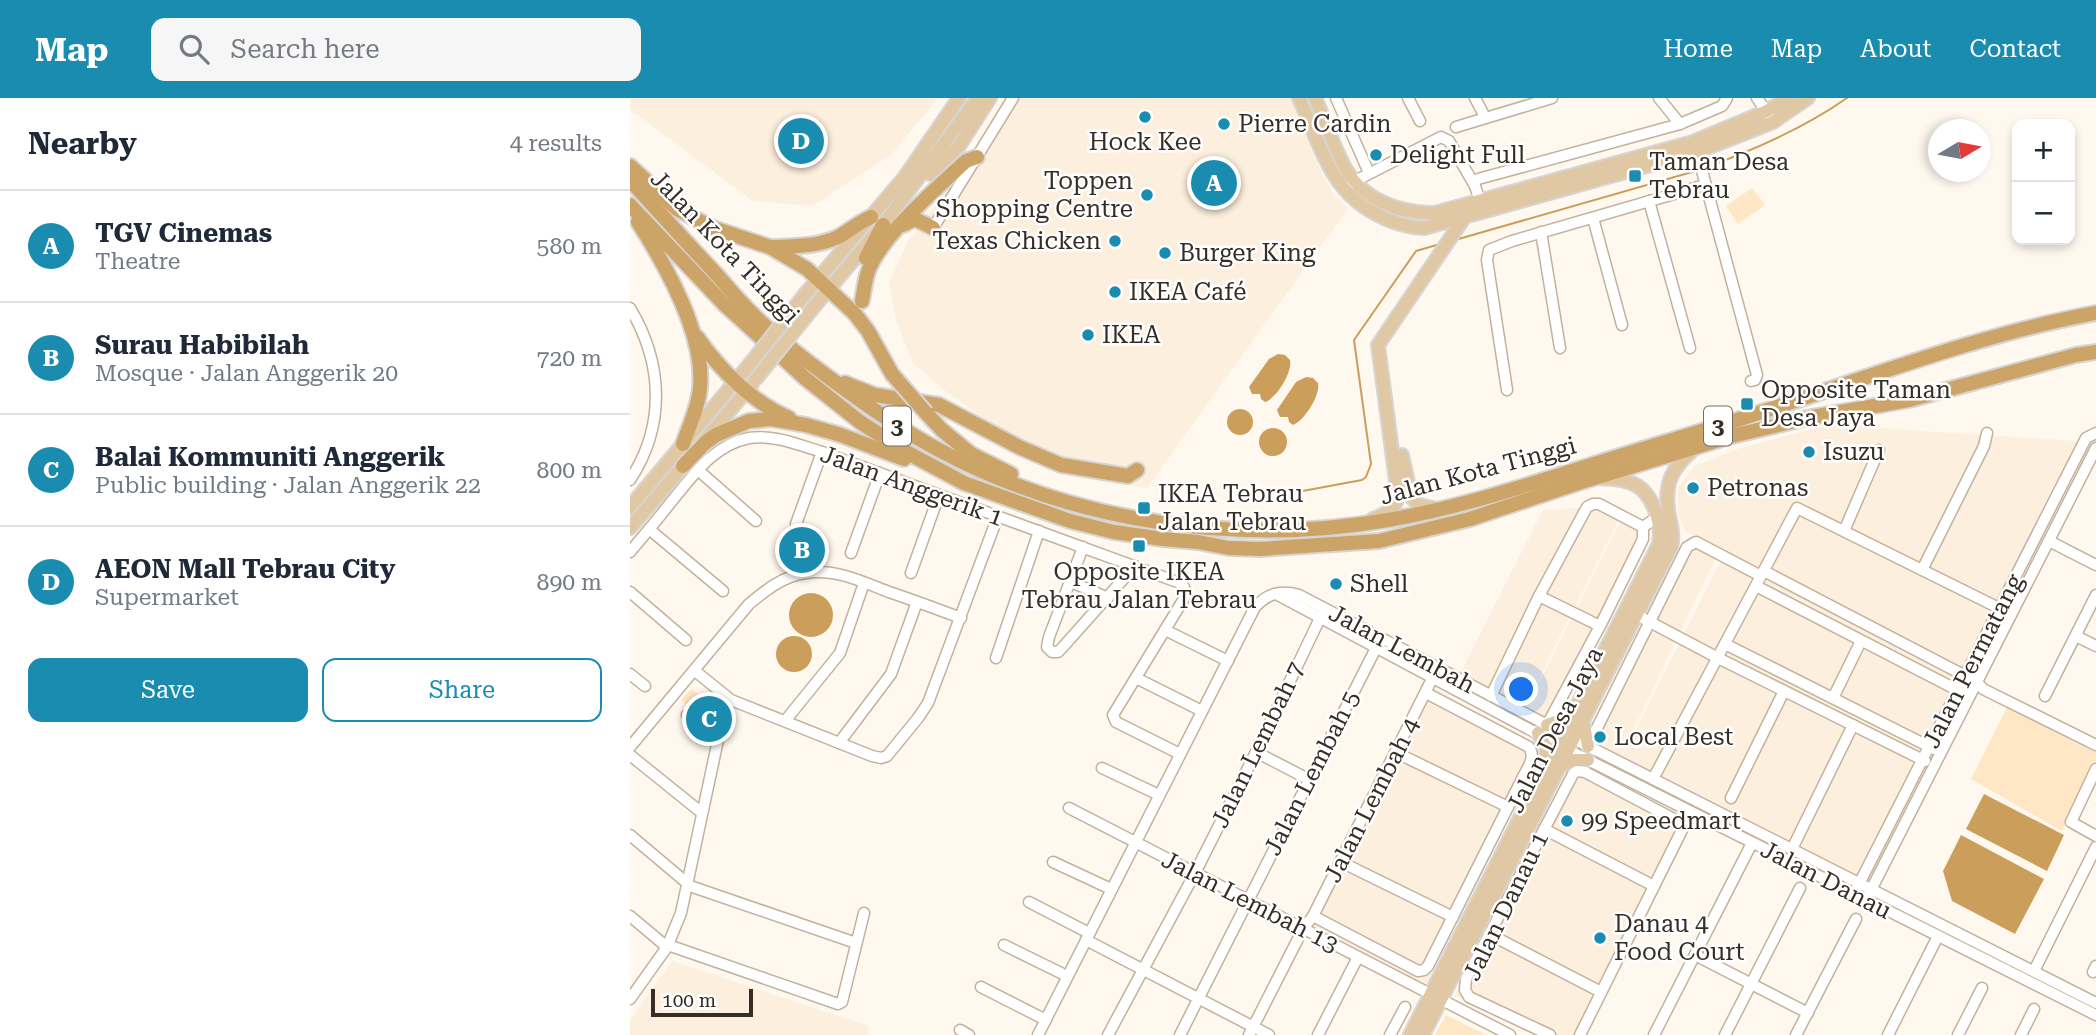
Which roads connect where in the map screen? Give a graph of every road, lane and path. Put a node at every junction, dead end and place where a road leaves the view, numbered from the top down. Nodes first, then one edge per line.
1 (959, 98) edge
2 (978, 98) edge
3 (990, 98) edge
4 (1013, 98) edge
5 (1299, 98) edge
6 (1315, 98) edge
7 (1336, 98) edge
8 (1408, 98) edge
9 (1475, 98) edge
10 (1552, 98) edge
11 (1660, 98) edge
12 (1757, 98) edge
13 (1788, 98) edge
14 (1808, 98) edge
15 (1724, 102) edge
16 (1770, 116) junction
17 (1485, 117) junction
18 (1420, 121) dead end
19 (1680, 124) junction
20 (1456, 127) dead end
21 (1697, 152) junction
22 (977, 157) junction
23 (630, 166) edge
24 (1369, 173) junction
25 (630, 180) edge
26 (1354, 181) junction
27 (1476, 181) junction
28 (915, 184) junction
29 (1705, 185) junction
30 (1346, 193) junction
31 (1649, 201) junction
32 (630, 207) edge
33 (1473, 209) junction
34 (1593, 218) junction
35 (884, 224) junction
36 (933, 228) joint
37 (1541, 232) junction
38 (1455, 240) junction
39 (770, 247) junction
40 (823, 284) junction
41 (630, 308) edge
42 (2096, 313) edge
43 (1622, 325) dead end
44 (692, 330) junction
45 (868, 331) junction
46 (1560, 348) dead end
47 (1690, 348) dead end
48 (2096, 352) edge
49 (830, 378) junction
50 (745, 381) junction
51 (1751, 381) dead end
52 (1507, 390) dead end
53 (806, 425) junction
54 (1987, 433) dead end
55 (2096, 433) edge
56 (683, 444) junction
57 (1700, 444) junction
58 (2096, 448) edge
59 (1879, 450) dead end
60 (822, 452) junction
61 (683, 466) junction
62 (698, 470) junction
63 (1137, 470) dead end
64 (880, 473) junction
65 (1592, 478) junction
66 (630, 480) edge
67 (964, 483) junction
68 (939, 495) junction
69 (1051, 497) junction
70 (630, 508) edge
71 (1440, 510) junction
72 (998, 516) junction
73 (1657, 517) junction
74 (756, 521) dead end
75 (796, 524) dead end
76 (1359, 524) junction
77 (1643, 527) junction
78 (630, 528) edge
79 (649, 529) junction
80 (1039, 531) junction
81 (1844, 531) junction
82 (2049, 541) junction
83 (1083, 547) junction
84 (630, 552) edge
85 (851, 553) dead end
86 (2096, 565) edge
87 (1135, 566) junction
88 (1922, 570) junction
89 (911, 573) dead end
90 (1763, 573) junction
91 (1069, 581) junction
92 (864, 583) junction
93 (1756, 586) junction
94 (723, 591) dead end
95 (630, 592) edge
96 (1275, 593) junction
97 (2096, 595) edge
98 (1539, 596) junction
99 (1108, 598) junction
100 (917, 602) junction
101 (2000, 608) junction
102 (1632, 612) junction
103 (2011, 614) junction
104 (1321, 616) junction
105 (961, 618) junction
106 (1650, 622) junction
107 (1600, 626) junction
108 (1166, 630) junction
109 (2076, 636) junction
110 (686, 640) dead end
111 (1861, 640) junction
112 (1725, 644) junction
113 (1377, 646) junction
114 (2096, 646) edge
115 (996, 658) dead end
116 (1718, 658) junction
117 (1228, 661) junction
118 (695, 671) junction
119 (1436, 672) junction
120 (630, 674) edge
121 (1965, 676) junction
122 (1136, 678) junction
123 (1980, 685) junction
124 (645, 687) dead end
125 (1958, 690) junction
126 (1784, 691) junction
127 (1426, 693) junction
128 (1491, 696) junction
129 (1970, 696) junction
130 (2045, 696) dead end
131 (727, 698) junction
132 (1833, 698) junction
133 (1577, 705) junction
134 (1202, 711) junction
135 (687, 715) dead end
136 (785, 721) junction
137 (1583, 721) junction
138 (1853, 725) junction
139 (1543, 729) junction
140 (718, 737) junction
141 (1566, 742) junction
142 (2095, 742) edge
143 (839, 743) junction
144 (630, 747) edge
145 (1929, 747) junction
146 (1256, 752) junction
147 (1941, 752) junction
148 (1397, 753) junction
149 (1588, 753) junction
150 (1180, 754) junction
151 (630, 755) edge
152 (1922, 760) junction
153 (1553, 766) junction
154 (1934, 766) junction
155 (1102, 768) dead end
156 (2096, 769) edge
157 (1653, 779) junction
158 (1310, 780) junction
159 (1159, 795) junction
160 (1731, 797) dead end
161 (1697, 801) junction
162 (1508, 807) junction
163 (1069, 808) dead end
164 (1691, 812) junction
165 (702, 813) junction
166 (1685, 825) junction
167 (1544, 829) junction
168 (2096, 836) edge
169 (632, 840) edge
170 (1135, 842) junction
171 (1752, 843) junction
172 (2096, 846) edge
173 (1792, 849) junction
174 (2093, 860) edge
175 (1053, 862) dead end
176 (1341, 862) junction
177 (1195, 873) junction
178 (1860, 883) junction
179 (687, 884) junction
180 (1654, 886) junction
181 (1800, 888) dead end
182 (1871, 889) junction
183 (1111, 890) junction
184 (1854, 894) junction
185 (1247, 900) junction
186 (1866, 900) junction
187 (1029, 902) dead end
188 (864, 913) dead end
189 (630, 916) edge
190 (1313, 916) junction
191 (1453, 916) junction
192 (1856, 919) dead end
193 (1303, 929) junction
194 (1489, 934) junction
195 (1938, 936) junction
196 (1088, 937) junction
197 (856, 943) junction
198 (1004, 945) dead end
199 (667, 946) junction
200 (1695, 955) junction
201 (1358, 957) junction
202 (1144, 969) junction
203 (2034, 971) junction
204 (1067, 976) junction
205 (1751, 983) junction
206 (981, 987) dead end
207 (1982, 988) dead end
208 (1601, 992) junction
209 (1199, 997) junction
210 (1436, 997) junction
211 (630, 998) edge
212 (2096, 1003) edge
213 (1405, 1007) dead end
214 (2034, 1009) dead end
215 (1808, 1013) junction
216 (2096, 1015) edge
217 (1045, 1020) junction
218 (1251, 1031) edge
219 (1038, 1035) edge
220 (1108, 1035) edge
221 (1180, 1035) edge
222 (1269, 1035) edge
223 (1318, 1035) edge
224 (1390, 1035) edge
225 (1410, 1035) edge
226 (1423, 1035) edge
227 (1510, 1035) edge
228 (1550, 1035) edge
229 (1580, 1035) edge
230 (1654, 1035) edge
231 (1725, 1035) edge
232 (1796, 1035) edge
233 (1888, 1035) edge
234 (1958, 1035) edge
235 (2021, 1035) edge

1 - 35 main road
2 - 28 main road
3 - 28 main road
4 - 22 street
5 - 30 main road
6 - 26 main road
7 - 24 street
8 - 18 street
9 - 17 street
10 - 17 street
11 - 19 street
12 - 16 street
13 - 16 main road
14 - 16 main road
15 - 19 street
16 - 21 main road
16 - 33 main road
17 - 20 street
19 - 27 street
21 - 29 street
21 - 33 main road
22 - 35 highway
22 - 36 street
23 - 39 highway
24 - 26 street
24 - 27 street
25 - 49 highway, Jalan Kota Tinggi / 3
26 - 30 street
26 - 33 main road
27 - 33 street
28 - 35 main road
29 - 31 street
29 - 51 street
30 - 33 main road
31 - 34 street
31 - 47 street
32 - 44 highway
32 - 67 highway, Jalan Kota Tinggi / 3
33 - 38 main road
34 - 37 street
34 - 43 street
35 - 36 highway
35 - 39 highway
35 - 40 main road
35 - 45 highway
37 - 46 street
37 - 52 street
38 - 71 main road
38 - 76 main road
39 - 40 highway
40 - 45 highway
40 - 50 main road, bridge
40 - 50 main road, bridge
41 - 66 street
42 - 71 highway, Jalan Kota Tinggi / 3
44 - 50 highway
44 - 56 highway
45 - 69 highway, bridge
48 - 57 highway, Jalan Kota Tinggi / 3
49 - 63 highway
49 - 69 highway, Jalan Kota Tinggi / 3
50 - 53 highway
50 - 56 main road
50 - 61 main road
53 - 61 highway
53 - 67 highway
54 - 88 street
55 - 101 street, Jalan Permatang
56 - 70 main road
57 - 65 highway, Jalan Kota Tinggi / 3
57 - 102 main road, Jalan Desa Jaya
58 - 82 street, Jalan Permatang
59 - 81 street
60 - 62 street, Jalan Anggerik 1
60 - 64 street, Jalan Anggerik 1
60 - 75 street
61 - 78 main road
62 - 74 street
62 - 79 street, Jalan Anggerik 1
64 - 68 street, Jalan Anggerik 1
64 - 85 street
65 - 67 highway, Jalan Kota Tinggi / 3
65 - 73 main road
68 - 72 street, Jalan Anggerik 1
68 - 89 street
69 - 76 highway, Jalan Kota Tinggi / 3
71 - 76 highway, Jalan Kota Tinggi / 3
72 - 80 street, Jalan Anggerik 1
72 - 105 street
73 - 77 street
73 - 102 main road, Jalan Desa Jaya
77 - 98 street
77 - 107 street
79 - 84 street, Jalan Anggerik 1
79 - 94 street
80 - 83 street, Jalan Anggerik 1
80 - 115 street
81 - 88 street
81 - 90 street
82 - 86 street
82 - 103 street, Jalan Permatang
83 - 87 street, Jalan Anggerik 1
83 - 91 street
87 - 99 street
87 - 108 street, Jalan Anggerik 1
88 - 101 street
90 - 93 street
90 - 106 street
90 - 121 street
91 - 99 street
91 - 99 street
92 - 100 street
92 - 118 street
92 - 136 street
93 - 111 street
93 - 112 street
95 - 110 street
96 - 104 street, Jalan Lembah
96 - 117 street
96 - 119 street, Jalan Lembah
97 - 109 street
98 - 107 street
98 - 128 street
100 - 105 street
100 - 143 street
101 - 103 street
101 - 121 street, Jalan Permatang
102 - 106 street
102 - 133 main road, Jalan Desa Jaya
102 - 137 main road, Jalan Desa Jaya
103 - 123 street, Jalan Permatang
104 - 113 street, Jalan Lembah
104 - 146 street, Jalan Lembah 7
105 - 143 street
106 - 116 street
106 - 149 street
107 - 139 street
108 - 117 street
108 - 122 street
109 - 114 street
109 - 130 street
111 - 125 street
111 - 132 street
112 - 116 street
112 - 132 street
113 - 119 street, Jalan Lembah
113 - 158 street, Jalan Lembah 5
116 - 126 street
116 - 157 street
117 - 134 street
118 - 131 street
118 - 144 street
119 - 127 street, Jalan Lembah 4
119 - 128 street, Jalan Lembah
119 - 139 street, Jalan Lembah
120 - 124 street
121 - 123 street
121 - 125 street, Jalan Permatang
122 - 134 street
122 - 150 street
123 - 129 street
123 - 142 street
125 - 129 street
125 - 145 street, Jalan Permatang
126 - 138 street
126 - 160 street
127 - 148 street, Jalan Lembah 4
127 - 162 street
128 - 139 street, Jalan Lembah
129 - 147 street, Jalan Permatang
131 - 136 street
131 - 140 street
132 - 145 street
133 - 139 main road
133 - 141 main road, Jalan Desa Jaya
134 - 150 street
135 - 140 street
136 - 143 street
137 - 141 main road, Jalan Desa Jaya
137 - 149 main road
138 - 152 street
138 - 173 street
139 - 141 street, Jalan Lembah
139 - 153 main road
140 - 165 street
141 - 149 street, Jalan Danau
141 - 153 main road, Jalan Desa Jaya
145 - 147 street
145 - 152 street, Jalan Permatang
146 - 158 street
146 - 177 street, Jalan Lembah 7
147 - 154 street, Jalan Permatang
148 - 162 street
148 - 176 street, Jalan Lembah 4
149 - 153 main road
149 - 157 street, Jalan Danau
149 - 164 street, Jalan Danau
150 - 159 street
151 - 165 street
152 - 154 street
152 - 178 street, Jalan Permatang
153 - 210 main road, Jalan Desa Jaya
154 - 182 street, Jalan Permatang
155 - 159 street
156 - 168 street
157 - 161 street, Jalan Danau
158 - 185 street, Jalan Lembah 5
159 - 170 street
161 - 164 street
161 - 173 street, Jalan Danau
162 - 191 street
163 - 170 street, Jalan Lembah 13
164 - 166 street
164 - 171 street, Jalan Danau
165 - 179 street
166 - 167 street, Jalan Danau 1
166 - 180 street
167 - 180 street
167 - 194 street, Jalan Danau 1
169 - 179 street
170 - 177 street, Jalan Lembah 13
170 - 183 street
171 - 184 street, Jalan Danau
171 - 200 street
172 - 174 street
173 - 178 street, Jalan Danau
174 - 203 street
175 - 183 street
176 - 190 street, Jalan Lembah 4
176 - 191 street
177 - 185 street, Jalan Lembah 13
177 - 202 street, Jalan Lembah 7
178 - 182 street, Jalan Danau
178 - 184 street, Jalan Permatang
179 - 197 street
179 - 199 street
180 - 208 street
181 - 205 street
182 - 186 street, Jalan Permatang
182 - 203 street, Jalan Danau
183 - 196 street
184 - 186 street, Jalan Danau
185 - 193 street, Jalan Lembah 13
185 - 209 street, Jalan Lembah 5
186 - 195 street, Jalan Danau
187 - 196 street
188 - 197 street
189 - 199 street
190 - 191 street
190 - 193 street, Jalan Lembah 4
192 - 215 street
193 - 201 street, Jalan Lembah 13
193 - 218 street, Jalan Lembah 4
194 - 208 street
194 - 228 street, Jalan Danau 1
195 - 216 street, Jalan Danau
195 - 233 street
196 - 202 street
196 - 204 street
197 - 199 street
198 - 204 street
199 - 211 street
200 - 205 street
200 - 230 street
201 - 210 street, Jalan Lembah 13
201 - 223 street
202 - 209 street
202 - 220 street, Jalan Lembah 7
203 - 212 street, Jalan Danau
204 - 217 street
205 - 215 street
205 - 231 street
206 - 217 street
207 - 234 street
208 - 229 street
209 - 218 street
209 - 221 street, Jalan Lembah 5
210 - 225 main road, Jalan Desa Jaya
210 - 226 main road, Jalan Desa Jaya
210 - 227 street, Jalan Lembah 13
213 - 224 street
214 - 235 street
215 - 232 street
217 - 219 street
218 - 222 street

